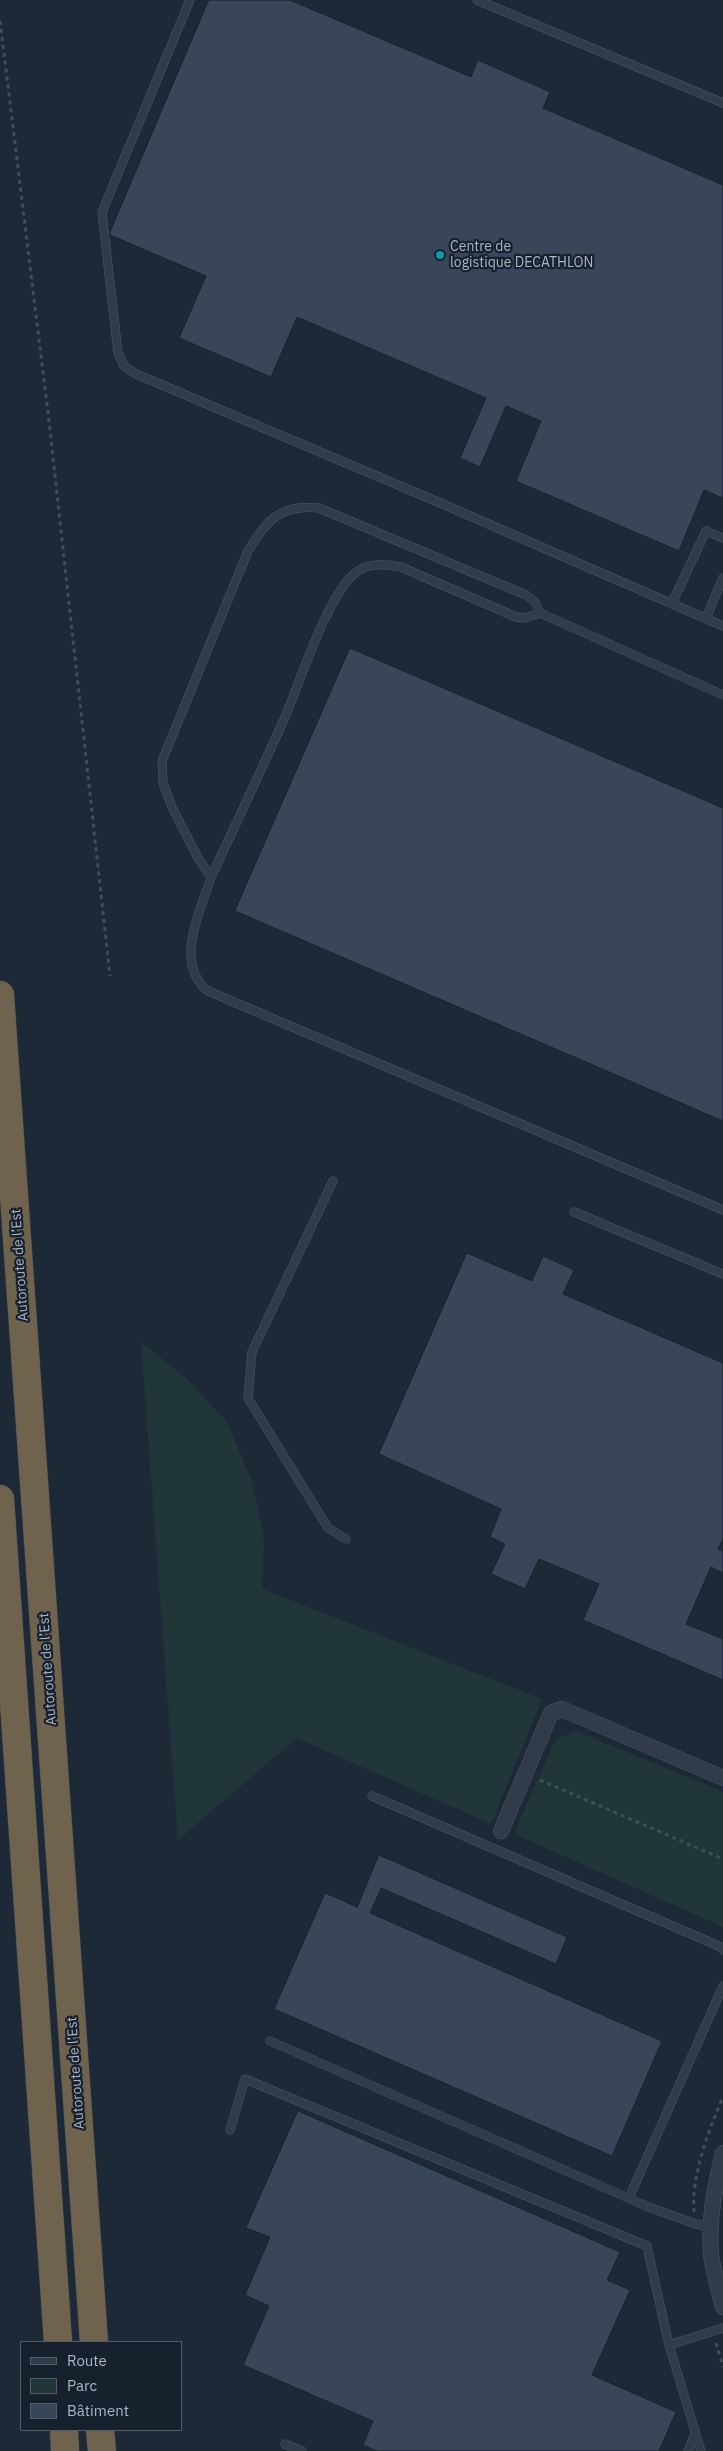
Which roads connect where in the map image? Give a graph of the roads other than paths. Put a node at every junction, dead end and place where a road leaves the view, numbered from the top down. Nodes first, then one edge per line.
1 (190, 0) edge
2 (477, 0) edge
3 (723, 103) edge
4 (723, 538) edge
5 (723, 578) edge
6 (672, 603) junction
7 (540, 613) junction
8 (706, 618) junction
9 (723, 626) edge
10 (723, 695) edge
11 (211, 877) junction
12 (0, 995) edge
13 (333, 1181) dead end
14 (723, 1210) edge
15 (574, 1212) dead end
16 (723, 1274) edge
17 (0, 1499) edge
18 (346, 1539) dead end
19 (723, 1778) edge
20 (372, 1796) dead end
21 (501, 1831) joint
22 (493, 1848) junction
23 (723, 1950) edge
24 (723, 1986) edge
25 (270, 2041) dead end
26 (230, 2130) dead end
27 (723, 2153) edge
28 (629, 2198) junction
29 (710, 2226) junction
30 (723, 2307) edge
31 (723, 2328) edge
32 (58, 2341) edge
33 (94, 2341) edge
34 (670, 2345) junction
35 (64, 2431) edge
36 (100, 2431) edge
37 (695, 2434) junction
38 (285, 2444) dead end
39 (65, 2451) edge
40 (102, 2451) edge
41 (302, 2451) edge
42 (688, 2451) edge
43 (701, 2451) edge

1 - 6 lane
2 - 3 lane
4 - 6 lane
5 - 8 lane
6 - 8 lane
7 - 10 lane
7 - 11 lane
7 - 11 lane
8 - 9 lane
11 - 14 lane
12 - 33 highway, Autoroute de l’Est
13 - 18 lane
15 - 16 lane
17 - 32 highway
19 - 21 street
20 - 22 lane
21 - 22 lane
22 - 23 lane
24 - 28 lane
25 - 28 lane
26 - 34 lane
27 - 29 street
28 - 29 lane
29 - 30 street
31 - 34 lane
34 - 37 lane
35 - 39 highway
36 - 40 highway
37 - 42 lane
37 - 43 lane
38 - 41 lane

